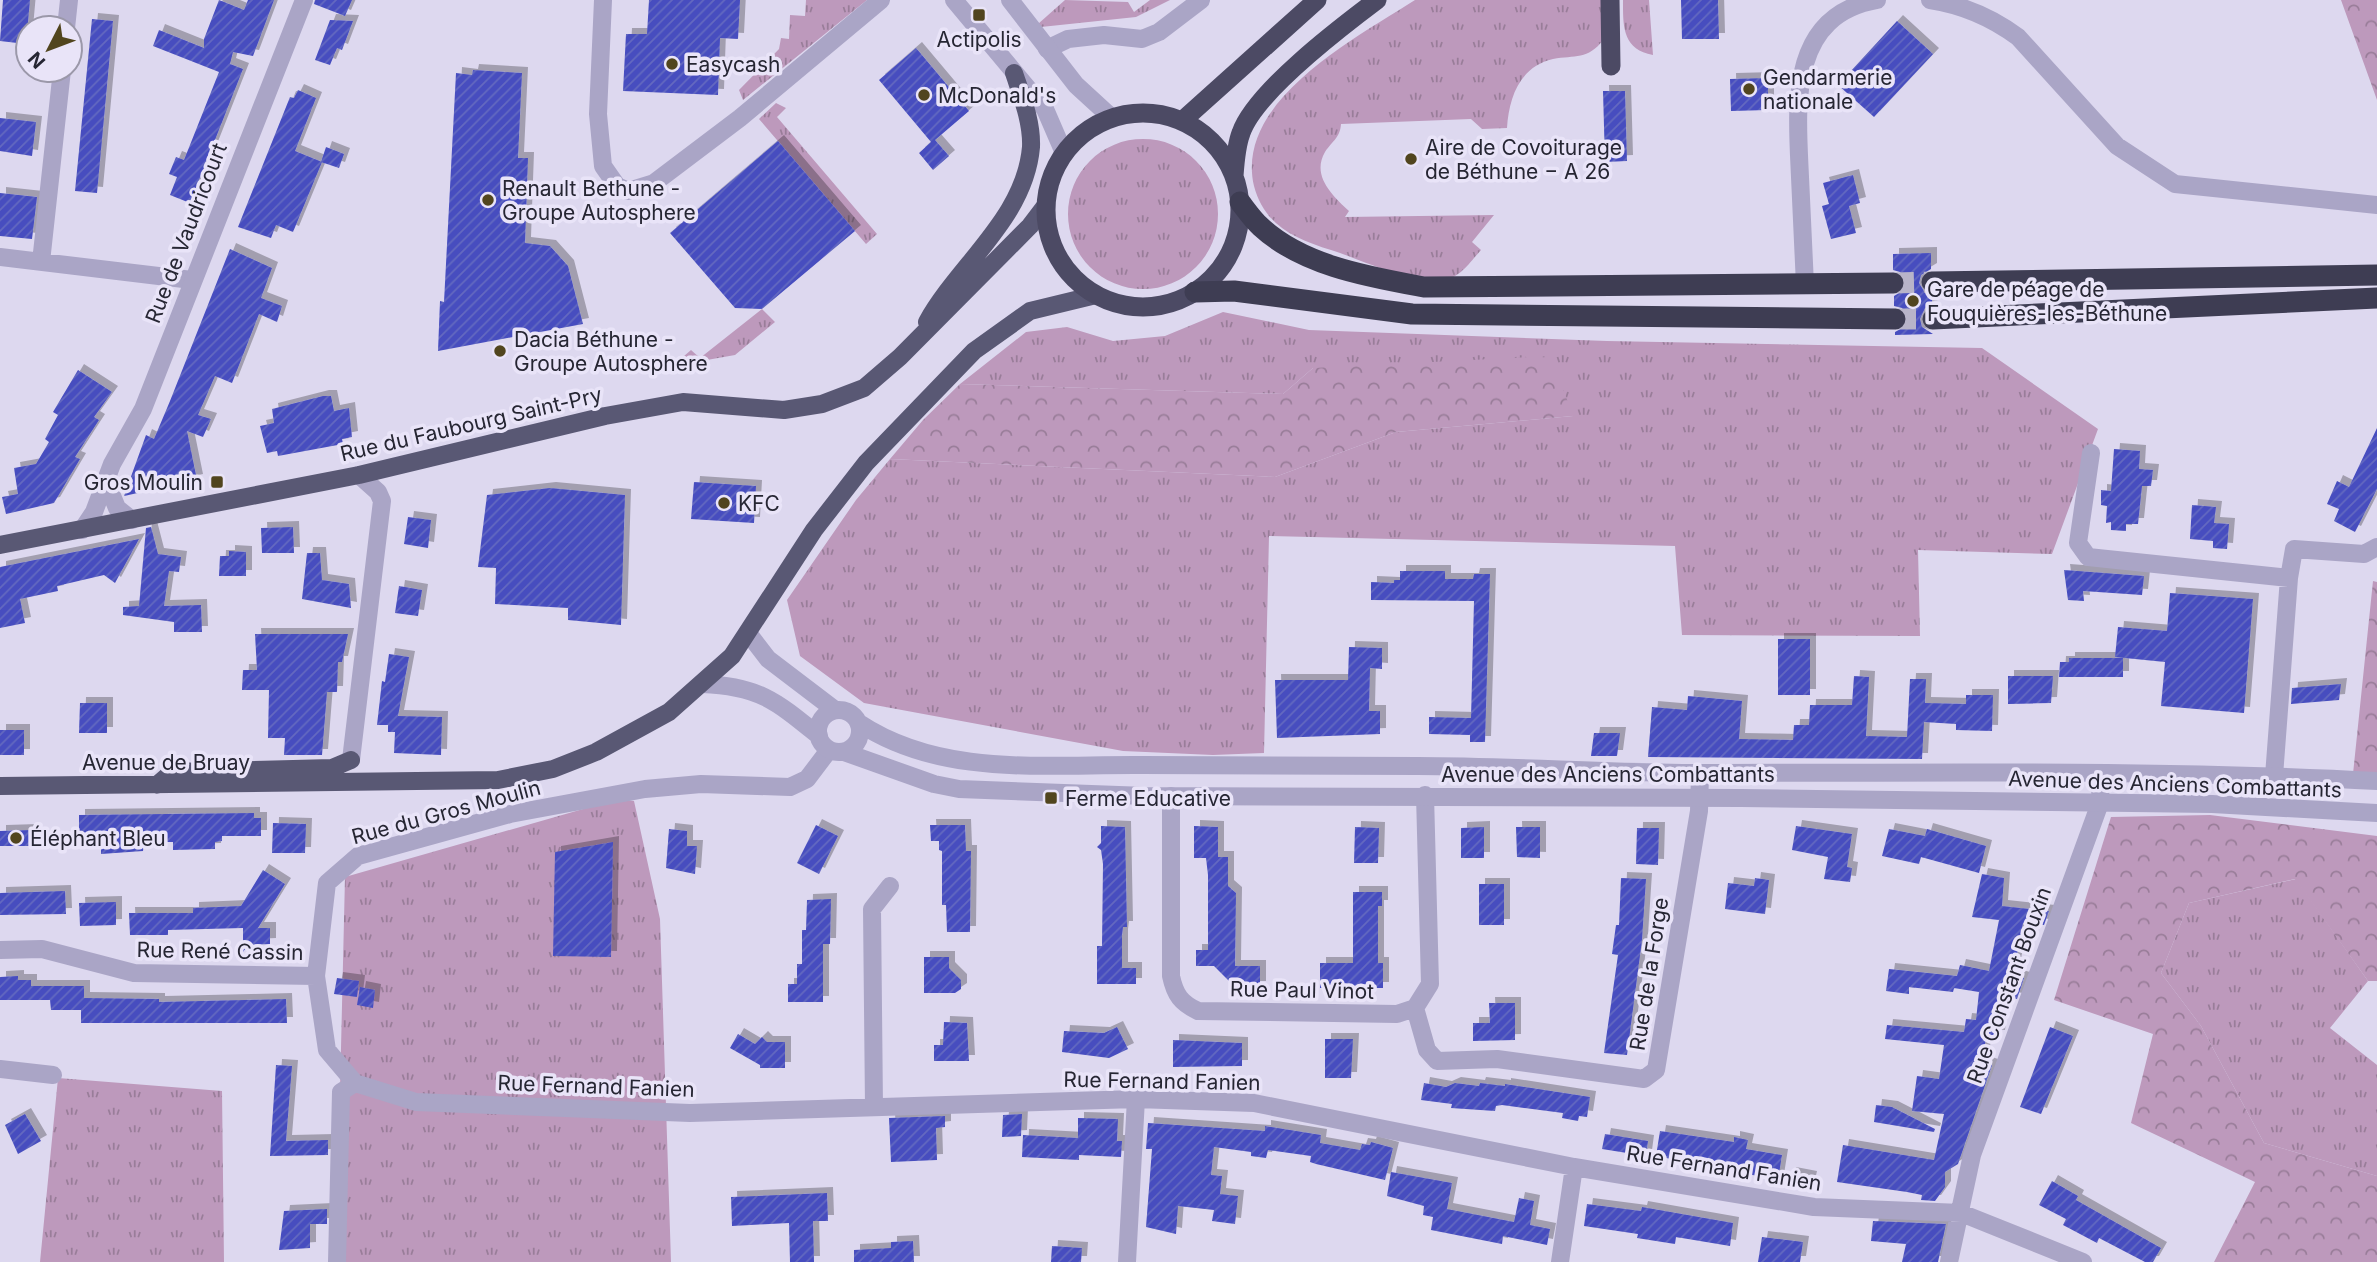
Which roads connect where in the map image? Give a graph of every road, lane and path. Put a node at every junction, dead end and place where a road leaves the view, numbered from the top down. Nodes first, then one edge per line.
1 (304, 0) edge
2 (603, 0) edge
3 (881, 0) edge
4 (954, 0) edge
5 (1010, 0) edge
6 (1201, 0) edge
7 (1317, 0) edge
8 (1610, 0) edge
9 (1877, 0) edge
10 (1930, 0) edge
11 (1375, 2) edge
12 (1047, 49) junction
13 (1611, 65) dead end
14 (1014, 73) junction
15 (60, 84) edge
16 (1112, 118) junction
17 (1182, 121) junction
18 (1064, 153) junction
19 (1234, 177) junction
20 (1240, 202) junction
21 (1046, 205) junction
22 (2377, 205) edge
23 (0, 257) edge
24 (41, 262) junction
25 (2377, 275) edge
26 (192, 280) junction
27 (1932, 282) tunnel mouth
28 (1894, 283) tunnel mouth
29 (1805, 285) junction
30 (1195, 292) junction
31 (1096, 295) junction
32 (2377, 298) edge
33 (1895, 319) tunnel mouth
34 (1933, 319) tunnel mouth
35 (917, 341) junction
36 (2091, 453) dead end
37 (359, 475) junction
38 (106, 481) junction
39 (132, 520) junction
40 (82, 530) junction
41 (0, 545) edge
42 (2377, 547) edge
43 (2288, 578) junction
44 (748, 633) junction
45 (702, 684) junction
46 (835, 710) junction
47 (859, 723) junction
48 (831, 746) junction
49 (351, 760) joint
50 (1700, 773) junction
51 (2101, 773) junction
52 (2274, 776) junction
53 (2377, 781) edge
54 (157, 785) junction
55 (0, 786) edge
56 (1425, 795) junction
57 (1171, 796) junction
58 (1700, 797) junction
59 (2100, 803) junction
60 (2377, 813) edge
61 (890, 886) dead end
62 (0, 950) edge
63 (316, 976) junction
64 (1415, 1008) junction
65 (0, 1069) edge
66 (53, 1075) dead end
67 (355, 1083) junction
68 (1136, 1099) junction
69 (874, 1107) junction
70 (1574, 1167) junction
71 (1961, 1213) junction
72 (337, 1262) edge
73 (1127, 1262) edge
74 (1560, 1262) edge
75 (1949, 1262) edge
76 (2083, 1262) edge

1 - 26 street, Rue de Vaudricourt
2 - 3 street
4 - 14 street
5 - 12 street
6 - 12 street
7 - 17 highway
8 - 13 highway
9 - 29 street
10 - 22 street
11 - 19 highway
12 - 16 street
14 - 18 street
14 - 35 main road
15 - 24 street
16 - 17 highway
16 - 18 highway
17 - 19 highway
18 - 21 highway
19 - 20 highway
20 - 29 highway
20 - 30 highway
21 - 31 highway
21 - 35 main road, Rue du Faubourg Saint-Pry
23 - 24 street
24 - 26 street
25 - 27 highway
26 - 38 street, Rue de Vaudricourt
28 - 29 highway
30 - 31 highway
30 - 33 highway
31 - 44 main road, Avenue de Bruay
32 - 34 highway
35 - 37 main road, Rue du Faubourg Saint-Pry
36 - 43 street
37 - 39 main road, Rue du Faubourg Saint-Pry
37 - 49 street
38 - 39 street
38 - 40 street, Rue de Vaudricourt
39 - 40 main road, Rue du Faubourg Saint-Pry
40 - 41 main road, Rue du Faubourg Saint-Pry
42 - 43 street
43 - 52 street
44 - 45 main road, Avenue de Bruay
44 - 46 street
45 - 48 street, Avenue des Anciens Combattants
45 - 54 main road, Avenue de Bruay
46 - 47 street
46 - 48 street
47 - 48 street
47 - 50 street, Avenue des Anciens Combattants
48 - 57 street, Avenue des Anciens Combattants
48 - 63 street, Rue du Gros Moulin
49 - 54 main road
50 - 51 street, Avenue des Anciens Combattants
50 - 58 street, Rue de la Forge
51 - 52 street, Avenue des Anciens Combattants
51 - 59 street, Rue Constant Bouxin
52 - 53 street, Avenue des Anciens Combattants
54 - 55 main road, Avenue de Bruay
56 - 57 street, Avenue des Anciens Combattants
56 - 58 street, Avenue des Anciens Combattants
56 - 64 street
57 - 64 street, Rue Paul Vinot
58 - 59 street, Avenue des Anciens Combattants
58 - 64 street, Rue de la Forge
59 - 60 street, Avenue des Anciens Combattants
59 - 71 street, Rue Constant Bouxin
61 - 69 street
62 - 63 street, Rue René Cassin
63 - 67 street, Rue du Gros Moulin
65 - 66 street
67 - 69 street, Rue Fernand Fanien
67 - 72 street
68 - 69 street, Rue Fernand Fanien
68 - 70 street, Rue Fernand Fanien
68 - 73 street
70 - 71 street, Rue Fernand Fanien
70 - 74 street
71 - 75 street, Rue Constant Bouxin
71 - 76 street, Rue Fernand Fanien

